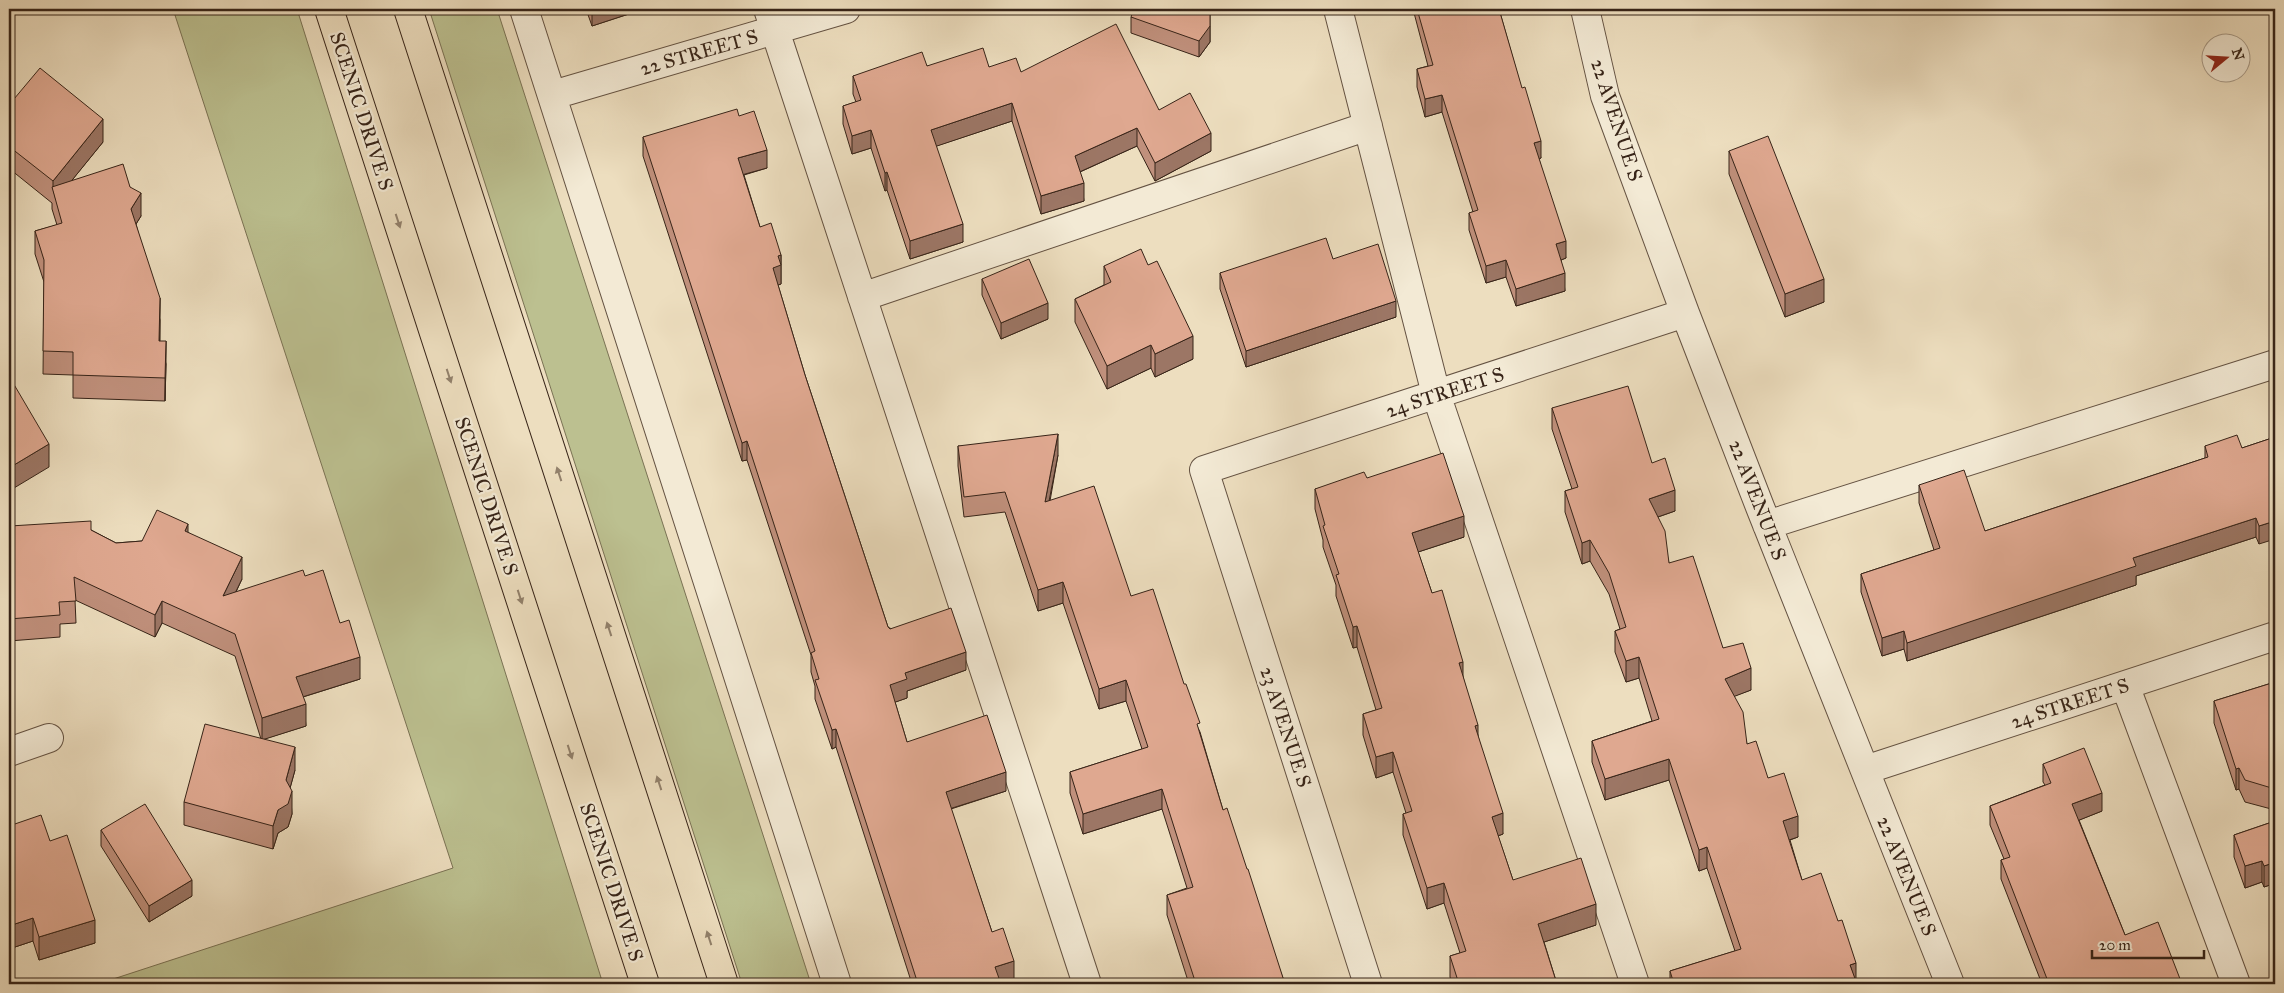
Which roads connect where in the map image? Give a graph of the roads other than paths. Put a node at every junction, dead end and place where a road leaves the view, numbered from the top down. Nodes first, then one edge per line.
1 (329, 9) edge
2 (408, 9) edge
3 (524, 9) edge
4 (846, 9) edge
5 (1338, 9) edge
6 (1585, 9) edge
7 (771, 19) edge
8 (553, 95) junction
9 (1368, 126) junction
10 (862, 297) junction
11 (1685, 313) junction
12 (2275, 364) edge
13 (1436, 394) junction
14 (1204, 470) joint
15 (1767, 525) junction
16 (2275, 636) edge
17 (2125, 685) junction
18 (49, 738) dead end
19 (9, 752) edge
20 (1865, 770) junction
21 (645, 984) edge
22 (724, 984) edge
23 (837, 984) edge
24 (1087, 984) edge
25 (1368, 984) edge
26 (1635, 984) edge
27 (1950, 984) edge
28 (2236, 984) edge

1 -> 21 main road, SCENIC DRIVE S
22 -> 2 main road
3 - 8 street
4 - 7 street, 22 STREET S
5 - 9 street
6 - 11 street, 22 AVENUE S
7 - 8 street, 22 STREET S
7 - 10 street
8 - 23 street
9 - 10 street
9 - 13 street
10 - 24 street
11 - 13 street, 24 STREET S
11 - 15 street, 22 AVENUE S
12 - 15 street
13 - 14 street, 24 STREET S
13 - 26 street
14 - 25 street, 23 AVENUE S
15 - 20 street, 22 AVENUE S
16 - 17 street, 24 STREET S
17 - 20 street, 24 STREET S
17 - 28 street
18 - 19 street
20 - 27 street, 22 AVENUE S

